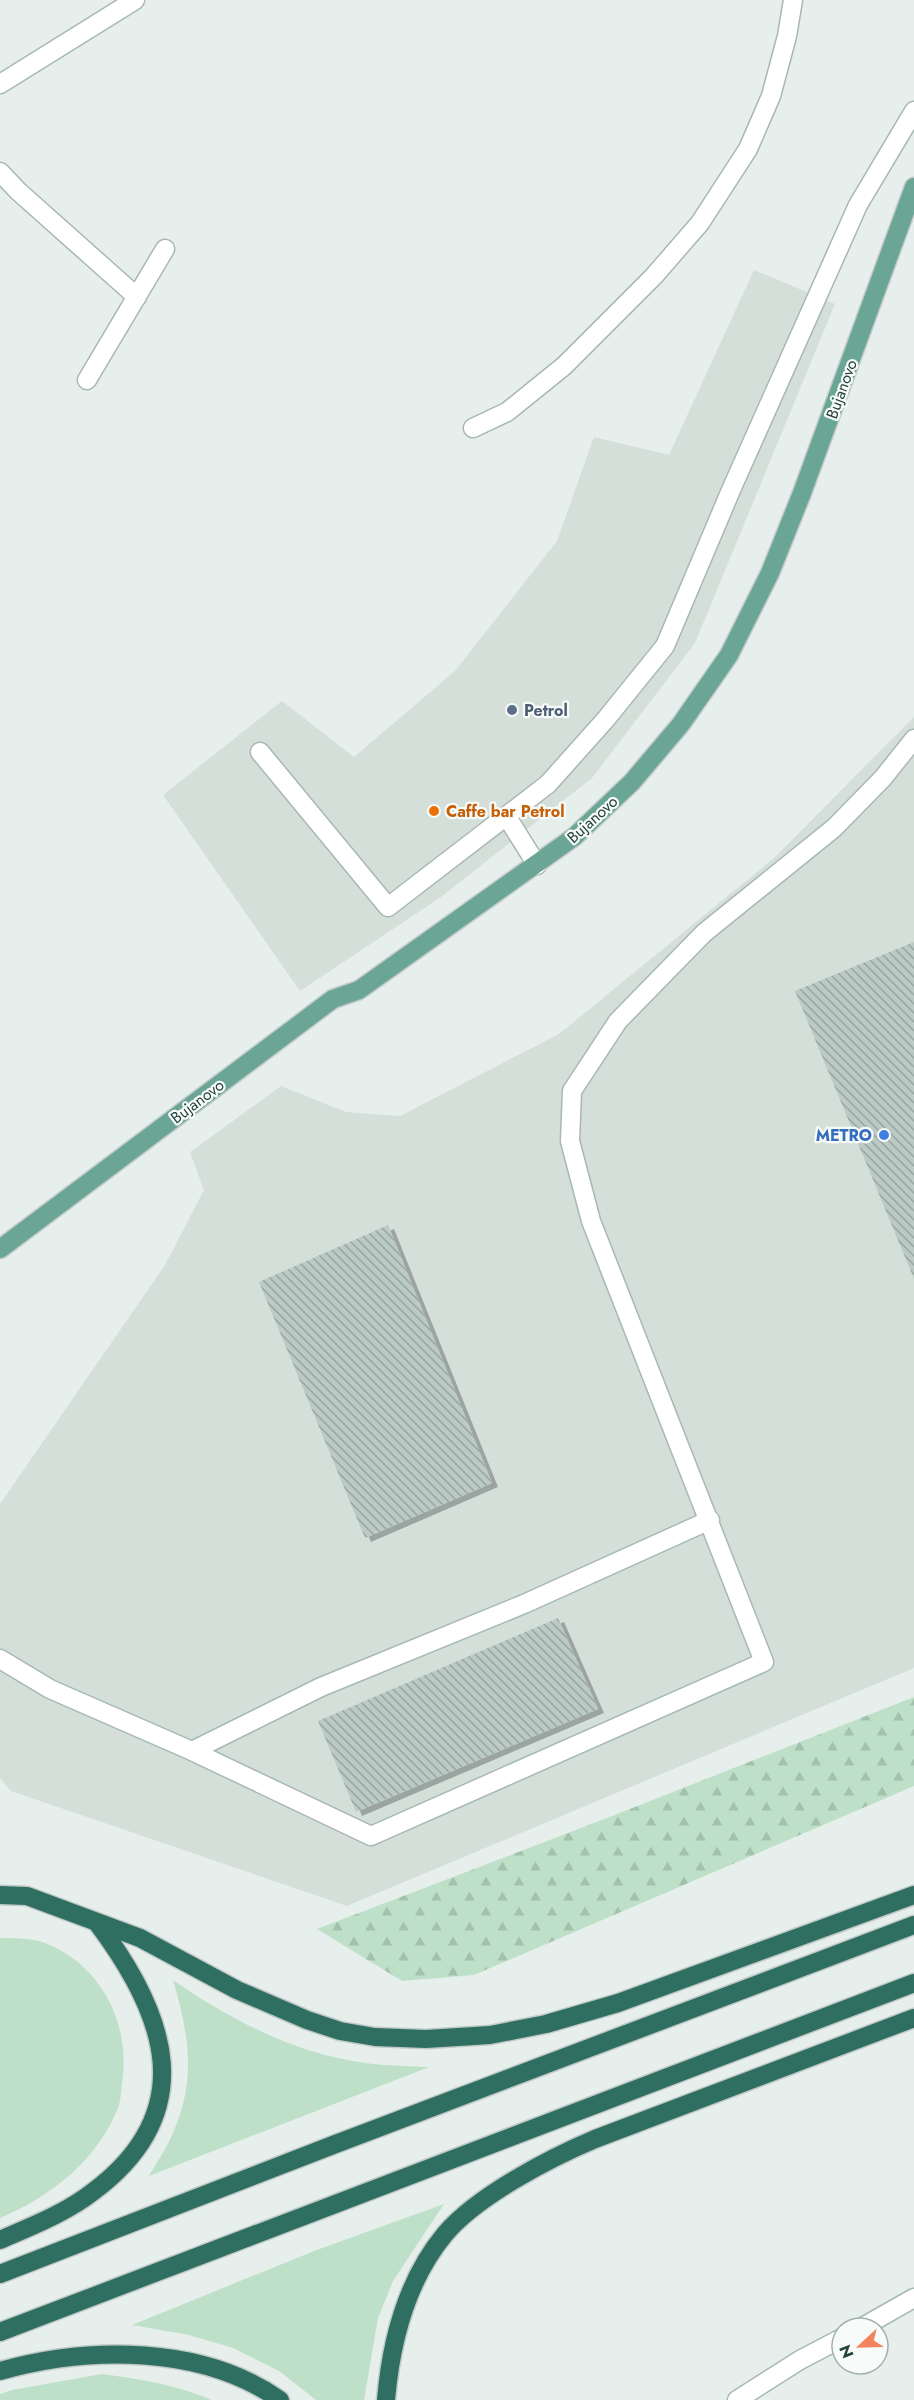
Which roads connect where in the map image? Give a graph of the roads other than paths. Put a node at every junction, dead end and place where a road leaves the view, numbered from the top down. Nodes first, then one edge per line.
1 (135, 0) edge
2 (793, 0) edge
3 (0, 84) edge
4 (914, 111) edge
5 (0, 172) edge
6 (914, 187) edge
7 (165, 249) dead end
8 (137, 297) junction
9 (87, 380) dead end
10 (474, 428) dead end
11 (914, 739) edge
12 (260, 752) dead end
13 (507, 817) junction
14 (537, 865) junction
15 (4, 1248) edge
16 (710, 1520) junction
17 (0, 1659) edge
18 (192, 1751) junction
19 (0, 1895) edge
20 (914, 1895) edge
21 (98, 1924) junction
22 (914, 1924) edge
23 (914, 1983) edge
24 (914, 2018) edge
25 (0, 2240) edge
26 (0, 2274) edge
27 (914, 2298) edge
28 (882, 2316) edge
29 (0, 2332) edge
30 (830, 2344) edge
31 (0, 2371) edge
32 (280, 2400) edge
33 (386, 2400) edge
34 (737, 2400) edge

1 - 3 street
2 - 10 street
4 - 13 street
5 - 8 street
6 - 14 main road, Bujanovo
7 - 8 street
8 - 9 street
11 - 16 street
12 - 13 street
13 - 14 street
14 - 15 main road, Bujanovo
16 - 18 street
16 - 18 street
17 - 18 street
19 - 21 highway
20 - 21 highway
21 - 25 highway
22 - 26 highway
23 - 29 highway
24 - 33 highway
27 - 28 street
30 - 34 street
31 - 32 highway

